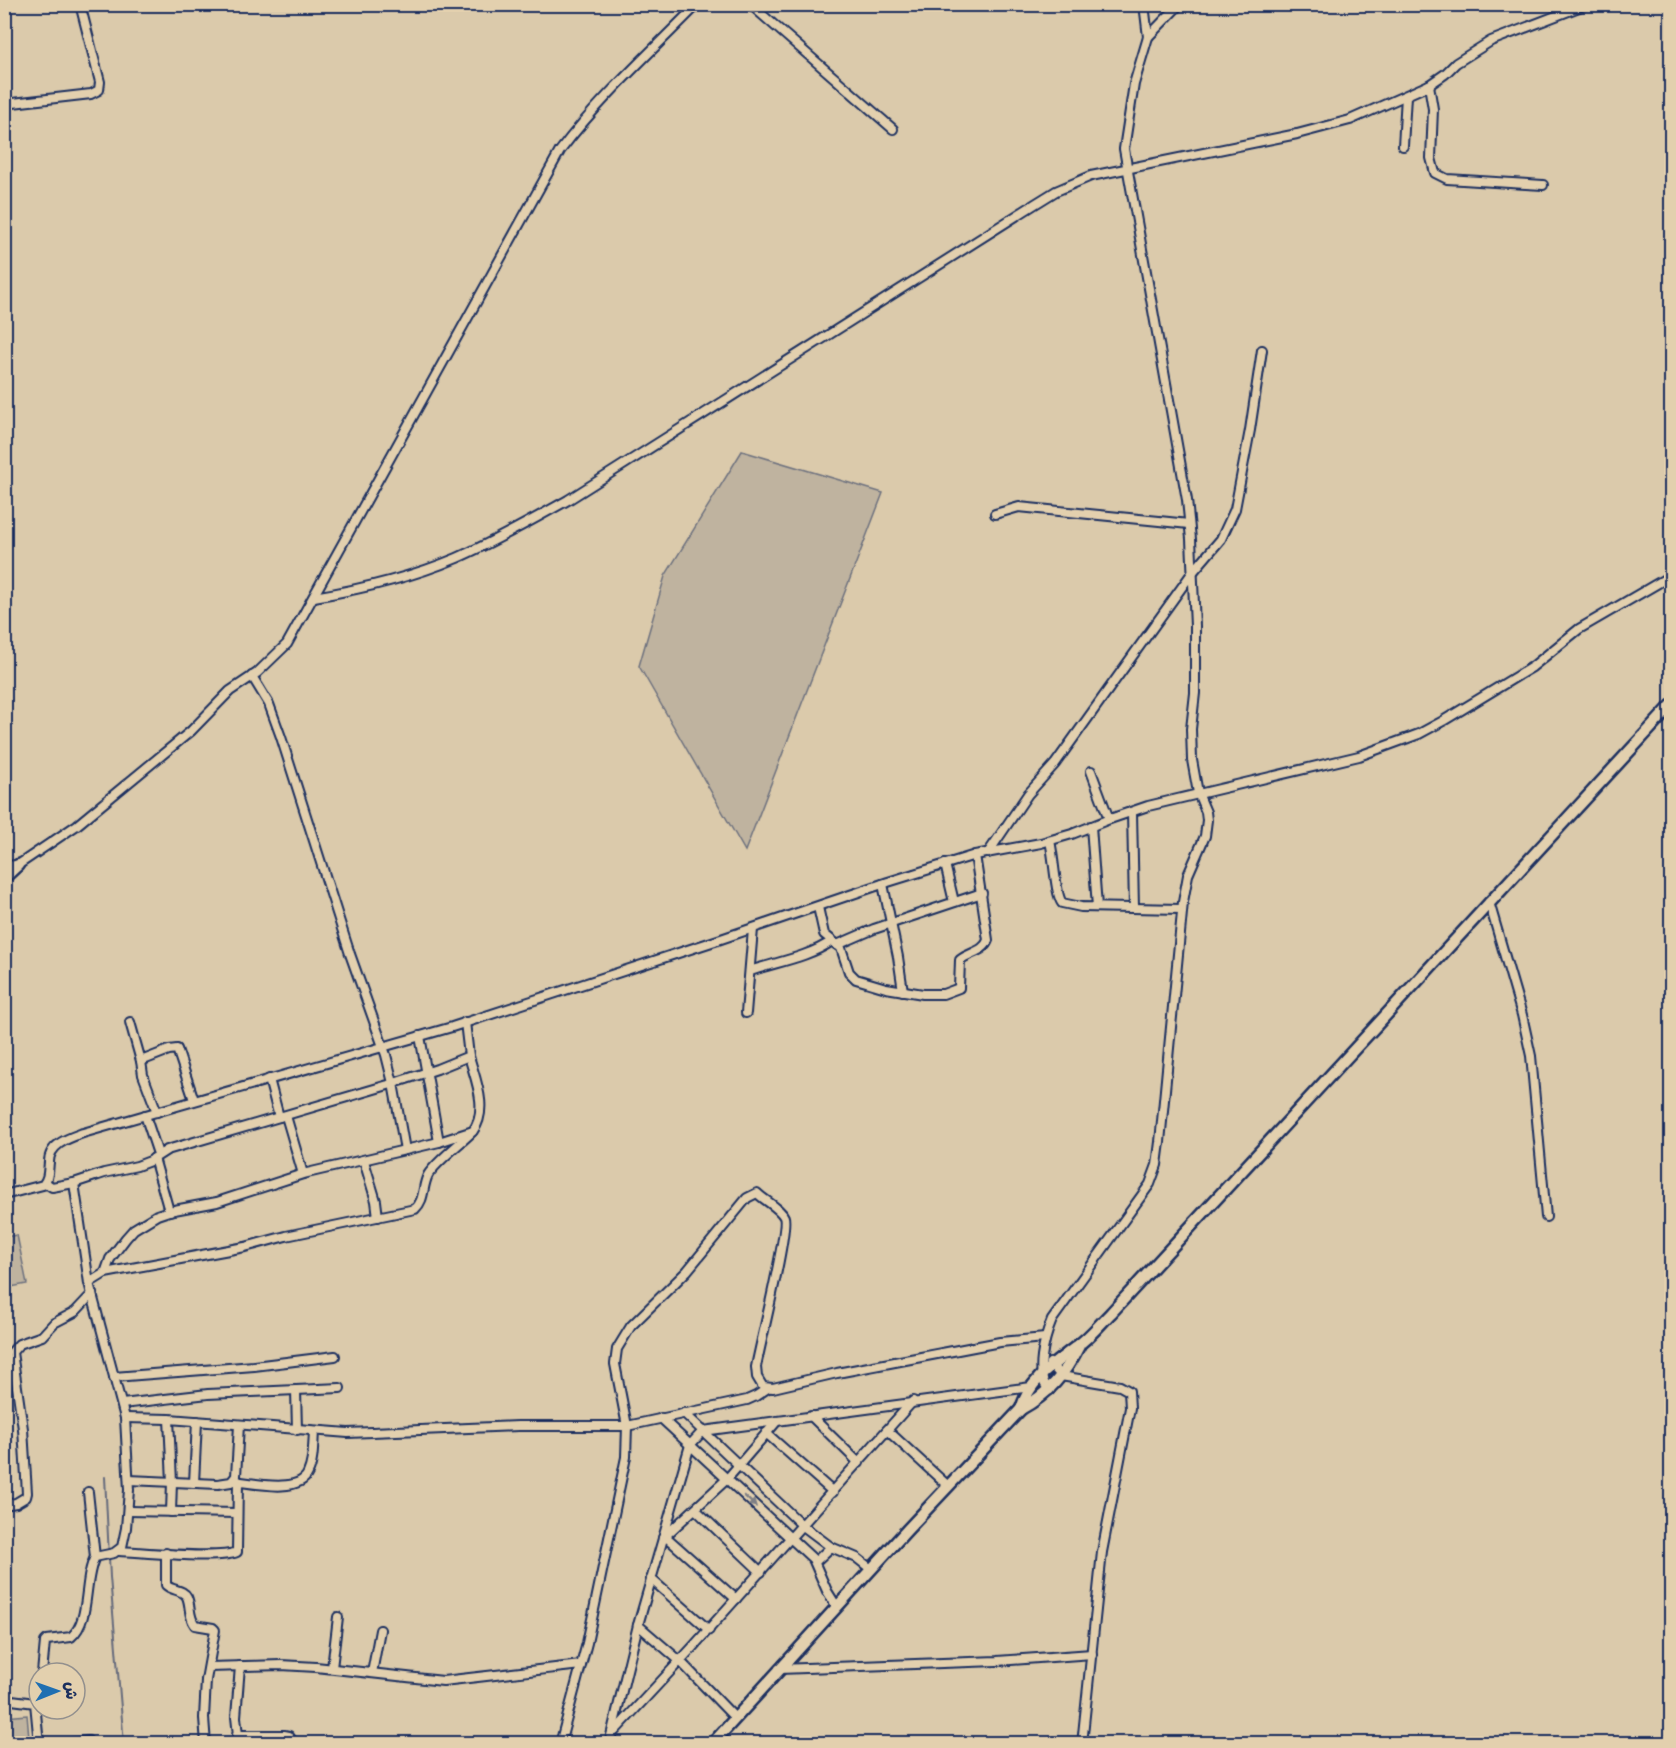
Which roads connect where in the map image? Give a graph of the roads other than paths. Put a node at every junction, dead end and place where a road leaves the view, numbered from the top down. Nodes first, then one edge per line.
1 (80, 4) edge
2 (698, 4) edge
3 (750, 4) edge
4 (1144, 4) edge
5 (1180, 4) edge
6 (1587, 4) edge
7 (1148, 37) junction
8 (1429, 85) junction
9 (1406, 96) junction
10 (4, 104) edge
11 (893, 129) dead end
12 (1403, 146) dead end
13 (1126, 168) junction
14 (1544, 185) dead end
15 (1262, 350) dead end
16 (995, 514) dead end
17 (1189, 524) junction
18 (1192, 573) junction
19 (1671, 575) edge
20 (314, 597) junction
21 (252, 676) junction
22 (1671, 705) edge
23 (1091, 771) dead end
24 (1198, 793) junction
25 (1131, 812) junction
26 (1109, 819) junction
27 (1091, 826) junction
28 (1050, 840) junction
29 (988, 853) junction
30 (975, 855) junction
31 (945, 864) junction
32 (18, 865) junction
33 (4, 866) edge
34 (4, 878) edge
35 (883, 884) junction
36 (982, 893) junction
37 (954, 902) junction
38 (1489, 902) junction
39 (818, 907) junction
40 (1097, 907) junction
41 (1134, 908) junction
42 (1182, 909) junction
43 (891, 923) junction
44 (753, 929) junction
45 (835, 943) junction
46 (750, 971) junction
47 (903, 991) junction
48 (746, 1013) dead end
49 (130, 1022) dead end
50 (465, 1022) junction
51 (420, 1036) junction
52 (384, 1047) junction
53 (469, 1056) junction
54 (141, 1061) junction
55 (426, 1073) junction
56 (269, 1079) junction
57 (393, 1083) junction
58 (194, 1100) junction
59 (157, 1112) junction
60 (145, 1115) junction
61 (283, 1117) junction
62 (473, 1131) junction
63 (439, 1142) junction
64 (405, 1150) junction
65 (156, 1156) junction
66 (364, 1161) junction
67 (303, 1174) junction
68 (46, 1183) junction
69 (74, 1183) junction
70 (4, 1195) edge
71 (169, 1210) junction
72 (378, 1217) junction
73 (1546, 1217) dead end
74 (105, 1273) junction
75 (89, 1283) junction
76 (92, 1294) junction
77 (1046, 1338) junction
78 (1079, 1345) junction
79 (15, 1347) junction
80 (4, 1349) edge
81 (1043, 1355) junction
82 (335, 1356) dead end
83 (1051, 1365) junction
84 (1040, 1375) junction
85 (1062, 1376) junction
86 (114, 1377) junction
87 (1031, 1387) junction
88 (340, 1388) dead end
89 (768, 1388) junction
90 (296, 1390) junction
91 (1050, 1390) junction
92 (913, 1401) junction
93 (122, 1404) junction
94 (1021, 1409) junction
95 (684, 1413) junction
96 (811, 1416) junction
97 (125, 1418) junction
98 (662, 1418) junction
99 (169, 1419) junction
100 (777, 1420) junction
101 (197, 1421) junction
102 (239, 1425) junction
103 (627, 1426) junction
104 (297, 1430) junction
105 (887, 1430) junction
106 (314, 1431) junction
107 (703, 1431) junction
108 (766, 1433) junction
109 (690, 1445) junction
110 (859, 1463) junction
111 (739, 1466) junction
112 (727, 1479) junction
113 (129, 1480) junction
114 (236, 1481) junction
115 (172, 1482) junction
116 (194, 1483) junction
117 (948, 1486) junction
118 (88, 1492) dead end
119 (833, 1492) junction
120 (4, 1505) edge
121 (695, 1509) junction
122 (128, 1511) junction
123 (171, 1512) junction
124 (237, 1513) junction
125 (803, 1526) junction
126 (664, 1537) junction
127 (791, 1539) junction
128 (831, 1547) junction
129 (119, 1551) junction
130 (166, 1553) junction
131 (95, 1557) junction
132 (815, 1562) junction
133 (871, 1569) junction
134 (761, 1572) junction
135 (651, 1579) junction
136 (736, 1599) junction
137 (837, 1607) junction
138 (338, 1617) dead end
139 (638, 1625) junction
140 (380, 1630) dead end
141 (709, 1630) junction
142 (1092, 1654) junction
143 (43, 1661) edge
144 (680, 1661) junction
145 (581, 1665) junction
146 (240, 1666) junction
147 (209, 1667) junction
148 (332, 1668) junction
149 (779, 1669) junction
150 (372, 1673) junction
151 (4, 1699) edge
152 (27, 1701) edge
153 (735, 1718) junction
154 (37, 1721) edge
155 (611, 1735) junction
156 (238, 1739) edge
157 (88, 1741) dead end
158 (39, 1743) edge
159 (61, 1743) edge
160 (206, 1743) edge
161 (294, 1743) edge
162 (560, 1743) edge
163 (609, 1743) edge
164 (712, 1743) edge
165 (1082, 1743) edge

1 - 10 street
2 - 20 street
3 - 11 street
4 - 7 street
5 - 7 street
6 - 8 street
7 - 13 street
8 - 9 street
8 - 14 street
9 - 12 street
9 - 13 street
13 - 17 street
13 - 20 street
15 - 18 street
16 - 17 street
17 - 18 street
18 - 24 street
18 - 29 street
19 - 24 street
20 - 21 street
21 - 32 street
21 - 52 street
22 - 38 main road
23 - 26 street
24 - 25 street
24 - 42 street
25 - 26 street
25 - 41 street
26 - 27 street
27 - 28 street
27 - 40 street
28 - 29 street
28 - 40 street
29 - 30 street
30 - 31 street
30 - 36 street
31 - 35 street
31 - 37 street
32 - 33 street
32 - 34 main road
35 - 39 street
35 - 43 street
36 - 37 street
36 - 47 street
37 - 43 street
38 - 73 street
38 - 78 main road
39 - 44 street
39 - 45 street
40 - 41 street
41 - 42 street
42 - 77 street
43 - 45 street
43 - 47 street
44 - 46 street
44 - 50 street
45 - 46 street
45 - 47 street
46 - 48 street
49 - 54 street
50 - 51 street
50 - 53 street
51 - 52 street
51 - 55 street
52 - 56 street
52 - 57 street
53 - 55 street
53 - 62 street
54 - 58 street
54 - 59 street
55 - 57 street
55 - 63 street
56 - 58 street
56 - 61 street
57 - 61 street
57 - 64 street
58 - 59 street
59 - 60 street
60 - 65 street
60 - 68 street
61 - 65 street
61 - 67 street
62 - 63 street
62 - 72 street
63 - 64 street
64 - 66 street
65 - 69 street
65 - 71 street
66 - 67 street
66 - 72 street
67 - 71 street
68 - 69 street
68 - 70 street
69 - 75 street
71 - 74 street
72 - 74 street
74 - 75 street
75 - 76 street
76 - 79 street
76 - 86 street
77 - 81 street
77 - 89 street
78 - 83 main road
78 - 85 main road
79 - 80 street
79 - 120 street
81 - 83 street
81 - 84 street
82 - 86 street
83 - 84 main road
83 - 85 street
84 - 87 main road
84 - 91 street
85 - 91 main road
85 - 142 street
86 - 93 street
87 - 92 street
87 - 94 main road
88 - 90 street
89 - 95 street
89 - 103 street
90 - 93 street
90 - 104 street
91 - 94 main road
92 - 96 street
92 - 105 street
93 - 97 street
94 - 117 main road
95 - 98 street
95 - 107 street
96 - 100 street
96 - 110 street
97 - 99 street
97 - 113 street
98 - 103 street
98 - 109 street
99 - 101 street
99 - 115 street
100 - 107 street
100 - 108 street
101 - 102 street
101 - 116 street
102 - 104 street
102 - 114 street
103 - 106 street
103 - 145 street
104 - 106 street
105 - 110 street
105 - 117 street
106 - 114 street
107 - 109 street
107 - 111 street
108 - 111 street
108 - 119 street
109 - 112 street
109 - 126 street
110 - 119 street
111 - 112 street
111 - 125 street
112 - 121 street
112 -> 127 street
113 - 115 street
113 - 122 street
114 - 116 street
114 - 124 street
115 - 116 street
115 - 123 street
117 - 133 main road
118 - 131 street
119 - 125 street
121 - 126 street
121 - 134 street
122 - 123 street
122 - 129 street
123 - 124 street
124 - 130 street
125 - 127 street
125 - 128 street
126 - 135 street
126 - 136 street
127 - 132 street
127 - 134 street
128 - 132 street
128 - 133 street
129 - 130 street
129 - 131 street
130 - 147 street
131 - 143 street
132 - 137 street
133 - 137 main road
134 - 136 street
135 - 139 street
135 - 141 street
136 - 141 street
137 - 149 main road
138 - 148 street
139 - 144 street
139 - 155 street
140 - 150 street
141 - 144 street
142 - 149 street
142 - 165 street
144 - 153 street
144 - 155 street
145 - 150 street
145 - 162 street
146 - 147 street
146 - 148 street
146 - 156 street
147 - 160 street
148 - 150 street
149 - 153 main road
151 - 152 street
153 - 164 main road
154 - 158 street
155 - 163 street
156 - 161 street
157 - 159 street

